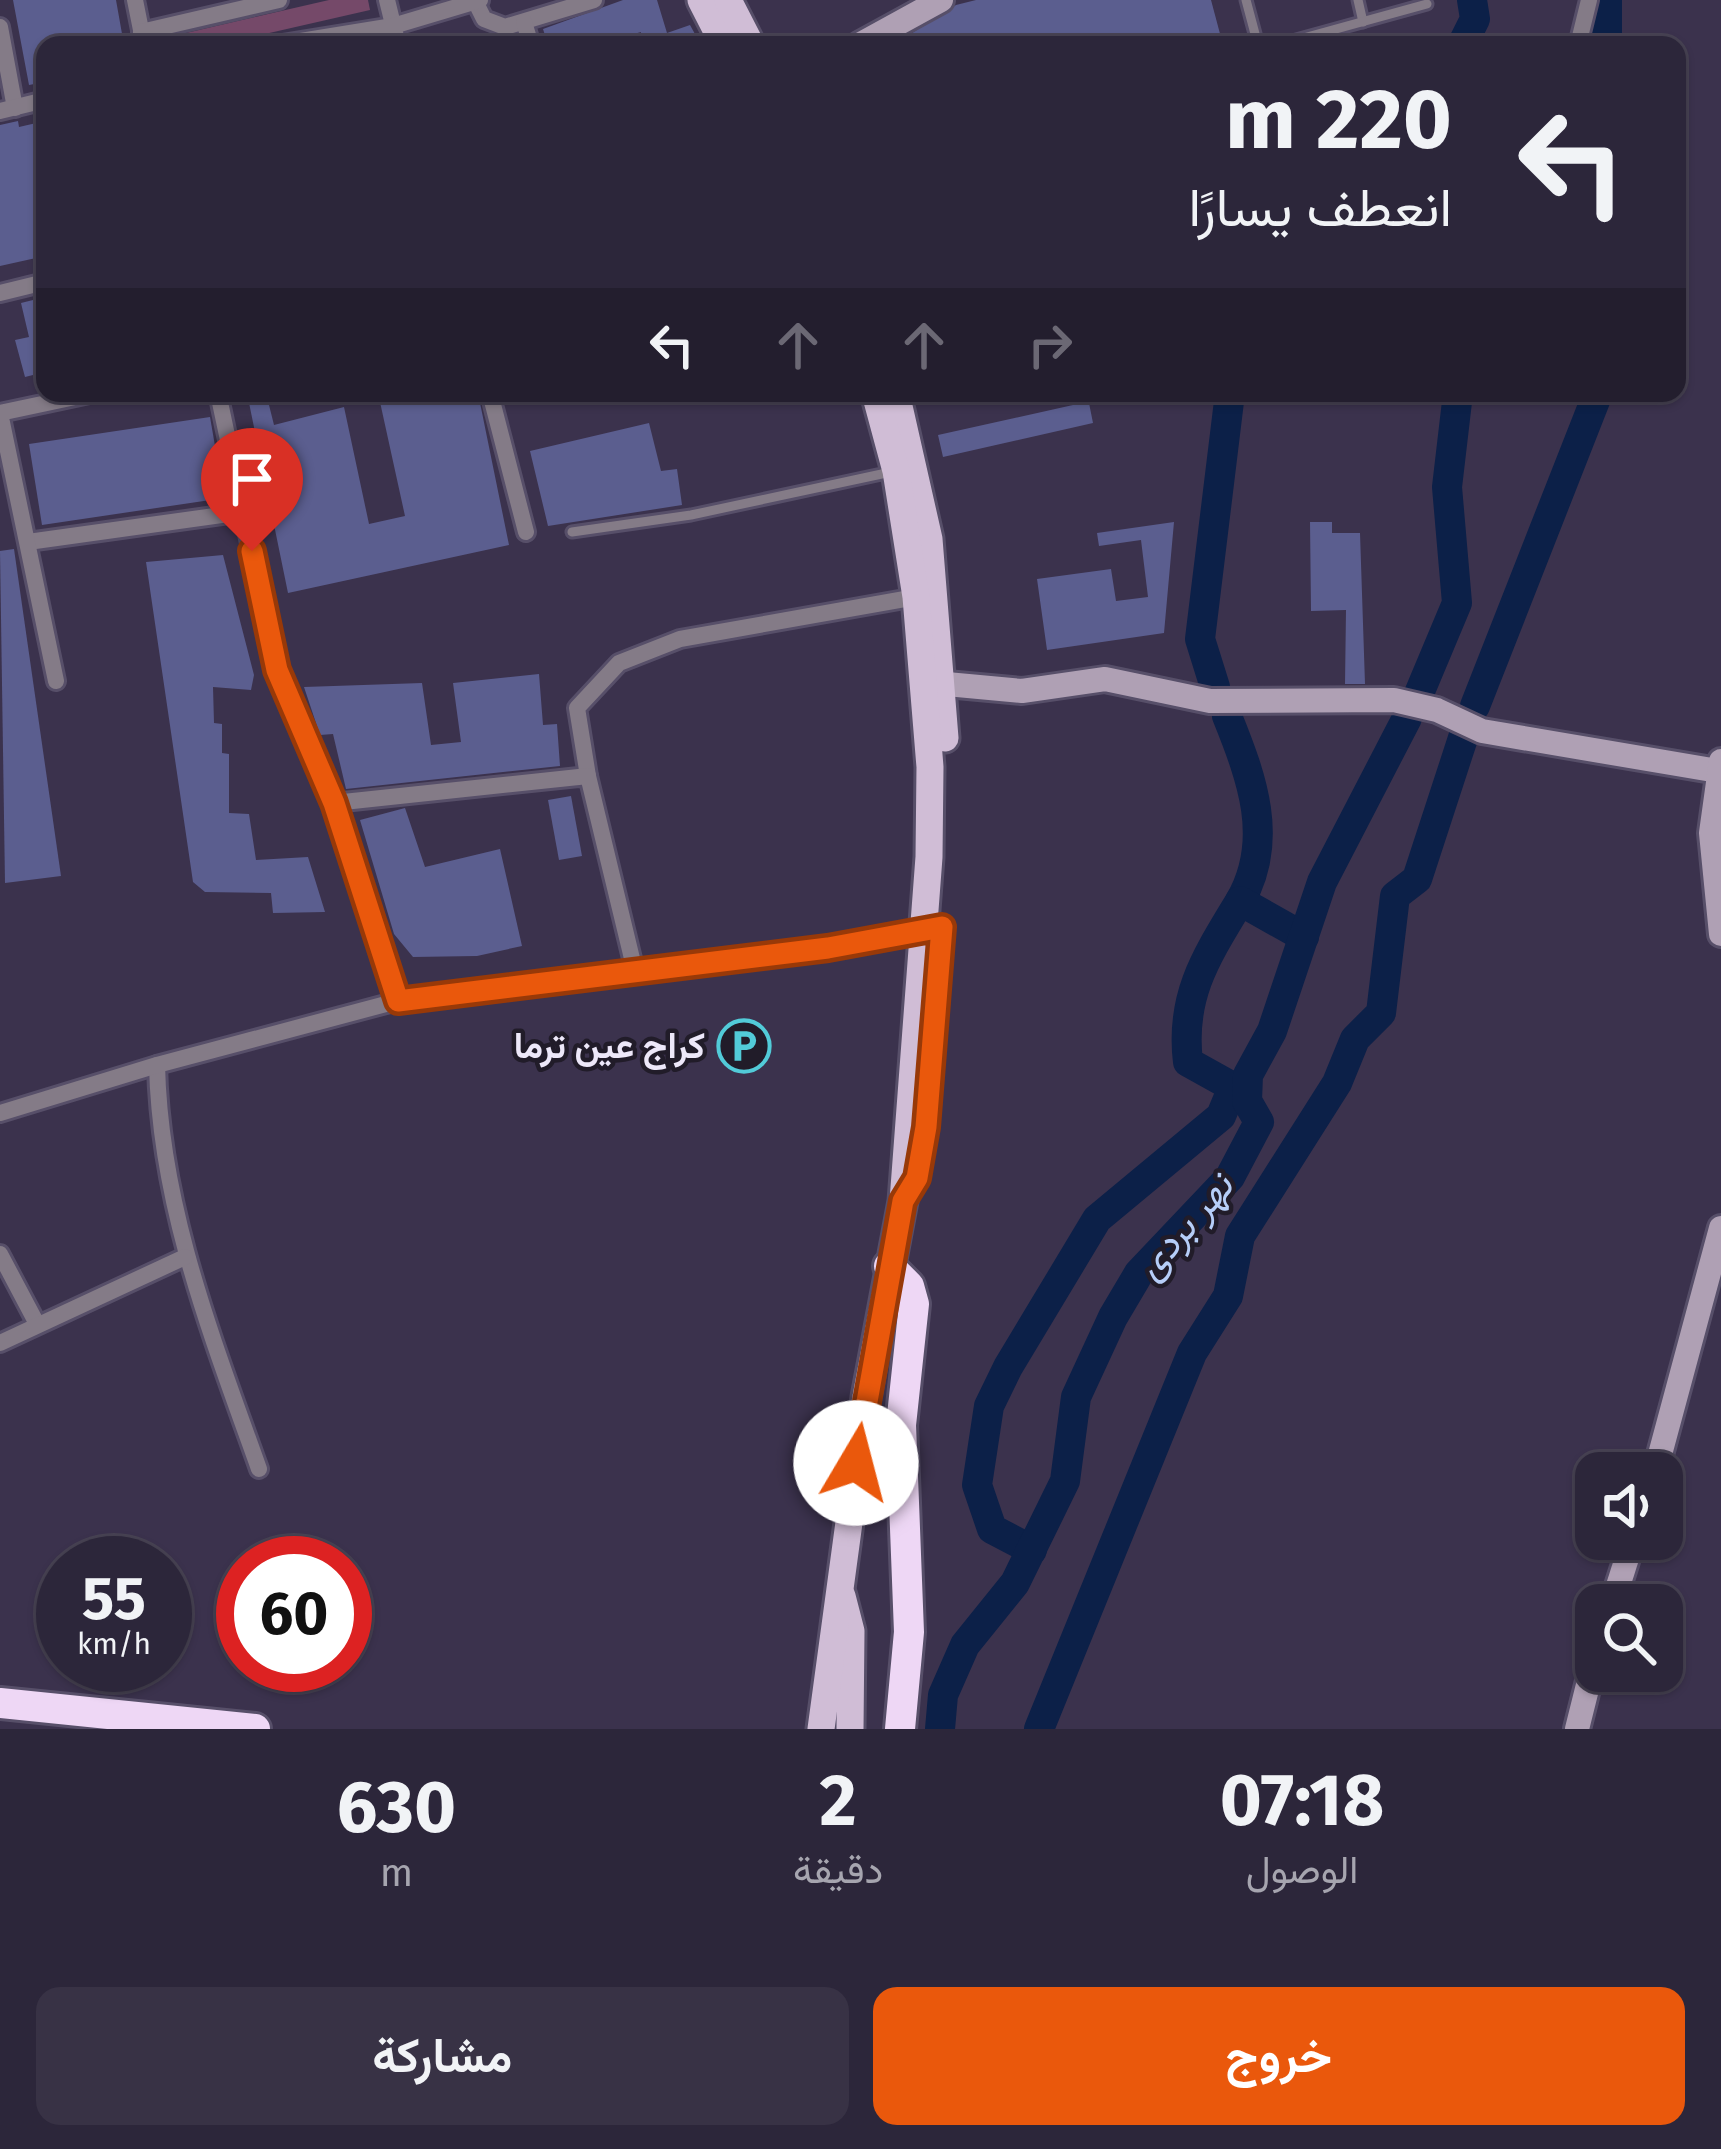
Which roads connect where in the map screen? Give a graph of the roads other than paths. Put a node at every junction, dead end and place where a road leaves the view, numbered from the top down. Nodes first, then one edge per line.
1 (135, 0) edge
2 (278, 0) edge
3 (388, 0) edge
4 (594, 0) edge
5 (701, 0) edge
6 (728, 0) edge
7 (941, 0) edge
8 (1246, 0) edge
9 (1358, 0) edge
10 (1589, 0) edge
11 (478, 1) edge
12 (1427, 4) dead end
13 (524, 22) junction
14 (1364, 22) junction
15 (393, 26) junction
16 (0, 27) edge
17 (142, 36) edge
18 (149, 36) edge
19 (331, 36) edge
20 (396, 36) edge
21 (528, 36) edge
22 (719, 36) edge
23 (746, 36) edge
24 (876, 36) edge
25 (1256, 36) edge
26 (1312, 36) edge
27 (1580, 36) edge
28 (7, 109) edge
29 (36, 284) edge
30 (0, 292) edge
31 (52, 402) edge
32 (220, 402) edge
33 (492, 402) edge
34 (877, 402) edge
35 (898, 402) edge
36 (896, 471) junction
37 (243, 512) junction
38 (526, 532) dead end
39 (572, 532) dead end
40 (28, 542) junction
41 (916, 597) junction
42 (56, 680) dead end
43 (935, 684) junction
44 (1719, 766) edge
45 (588, 776) junction
46 (334, 803) junction
47 (1721, 911) edge
48 (932, 929) junction
49 (1721, 934) edge
50 (635, 971) junction
51 (398, 1001) junction
52 (157, 1065) junction
53 (0, 1113) edge
54 (1721, 1228) edge
55 (0, 1254) edge
56 (185, 1257) junction
57 (889, 1266) junction
58 (36, 1322) junction
59 (0, 1343) edge
60 (1661, 1452) edge
61 (259, 1468) dead end
62 (842, 1596) junction
63 (1586, 1692) edge
64 (0, 1703) edge
65 (255, 1729) edge
66 (820, 1729) edge
67 (850, 1729) edge
68 (900, 1729) edge
69 (1577, 1729) edge

1 - 17 street
2 - 18 street
3 - 15 street
4 - 13 street
5 - 22 main road
6 - 23 main road
7 - 24 street
8 - 25 lane
9 - 14 lane
10 - 27 street
11 - 13 street
11 - 15 street
12 - 14 lane
13 - 21 street
14 - 26 lane
15 - 19 street
15 - 20 street
16 - 28 street
29 - 30 street
31 - 40 street
32 - 37 street
33 - 38 street
34 - 36 main road
35 - 43 main road
36 - 39 lane
36 - 41 main road
37 - 40 street
37 - 46 street
40 - 42 street
41 - 43 main road
41 - 45 street
43 - 44 street
43 - 48 main road
44 - 47 street
45 - 46 street
45 - 50 street
46 - 51 street
47 - 49 street
48 - 50 street
48 - 57 main road
50 - 51 street
51 - 52 street
52 - 53 street
52 - 56 street
54 - 60 street
55 - 58 street
56 - 58 street
56 - 61 street
57 - 62 main road
57 - 68 highway
58 - 59 street
62 - 66 main road
62 - 67 main road
63 - 69 street
64 - 65 highway

